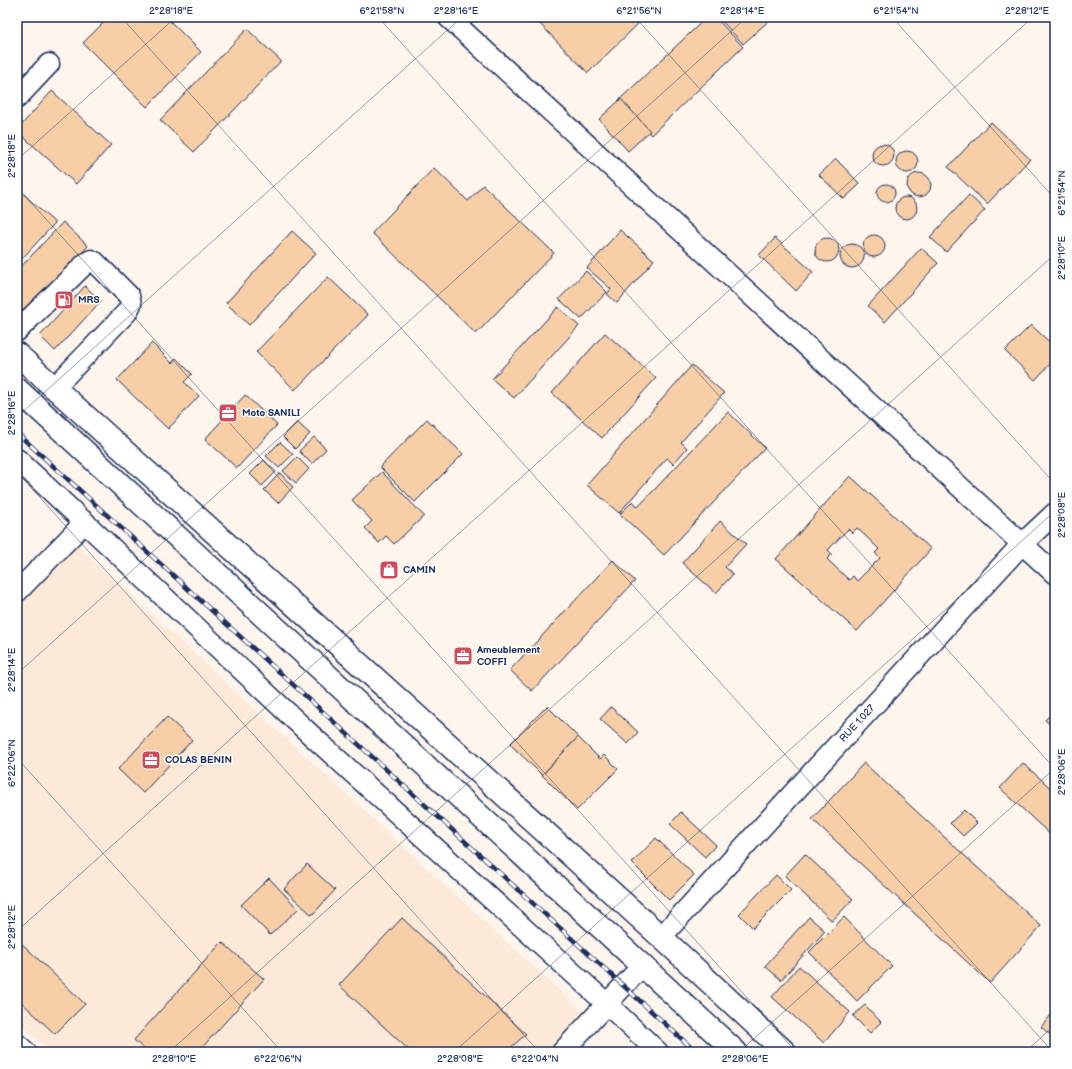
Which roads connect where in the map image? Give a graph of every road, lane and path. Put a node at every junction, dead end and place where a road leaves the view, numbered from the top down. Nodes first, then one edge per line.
1 (448, 17) edge
2 (49, 64) dead end
3 (17, 98) edge
4 (17, 331) edge
5 (17, 354) edge
6 (54, 388) junction
7 (17, 389) edge
8 (17, 459) edge
9 (1055, 513) edge
10 (85, 522) junction
11 (1022, 544) junction
12 (1055, 574) edge
13 (17, 592) edge
14 (661, 937) junction
15 (642, 966) junction
16 (607, 1004) junction
17 (17, 1044) edge
18 (26, 1052) edge
19 (562, 1052) edge
20 (658, 1052) edge
21 (736, 1052) edge
22 (785, 1052) edge

1 - 11 street
2 - 3 street
4 - 6 street
5 - 6 highway
6 - 14 highway
7 - 15 highway
8 - 10 street
9 - 11 street, RUE 1.027
10 - 13 street
10 - 16 street
11 - 12 street
11 - 14 street, RUE 1.027
14 - 22 highway
15 - 16 street
15 - 21 highway
16 - 19 street
16 - 20 street
17 - 18 street

